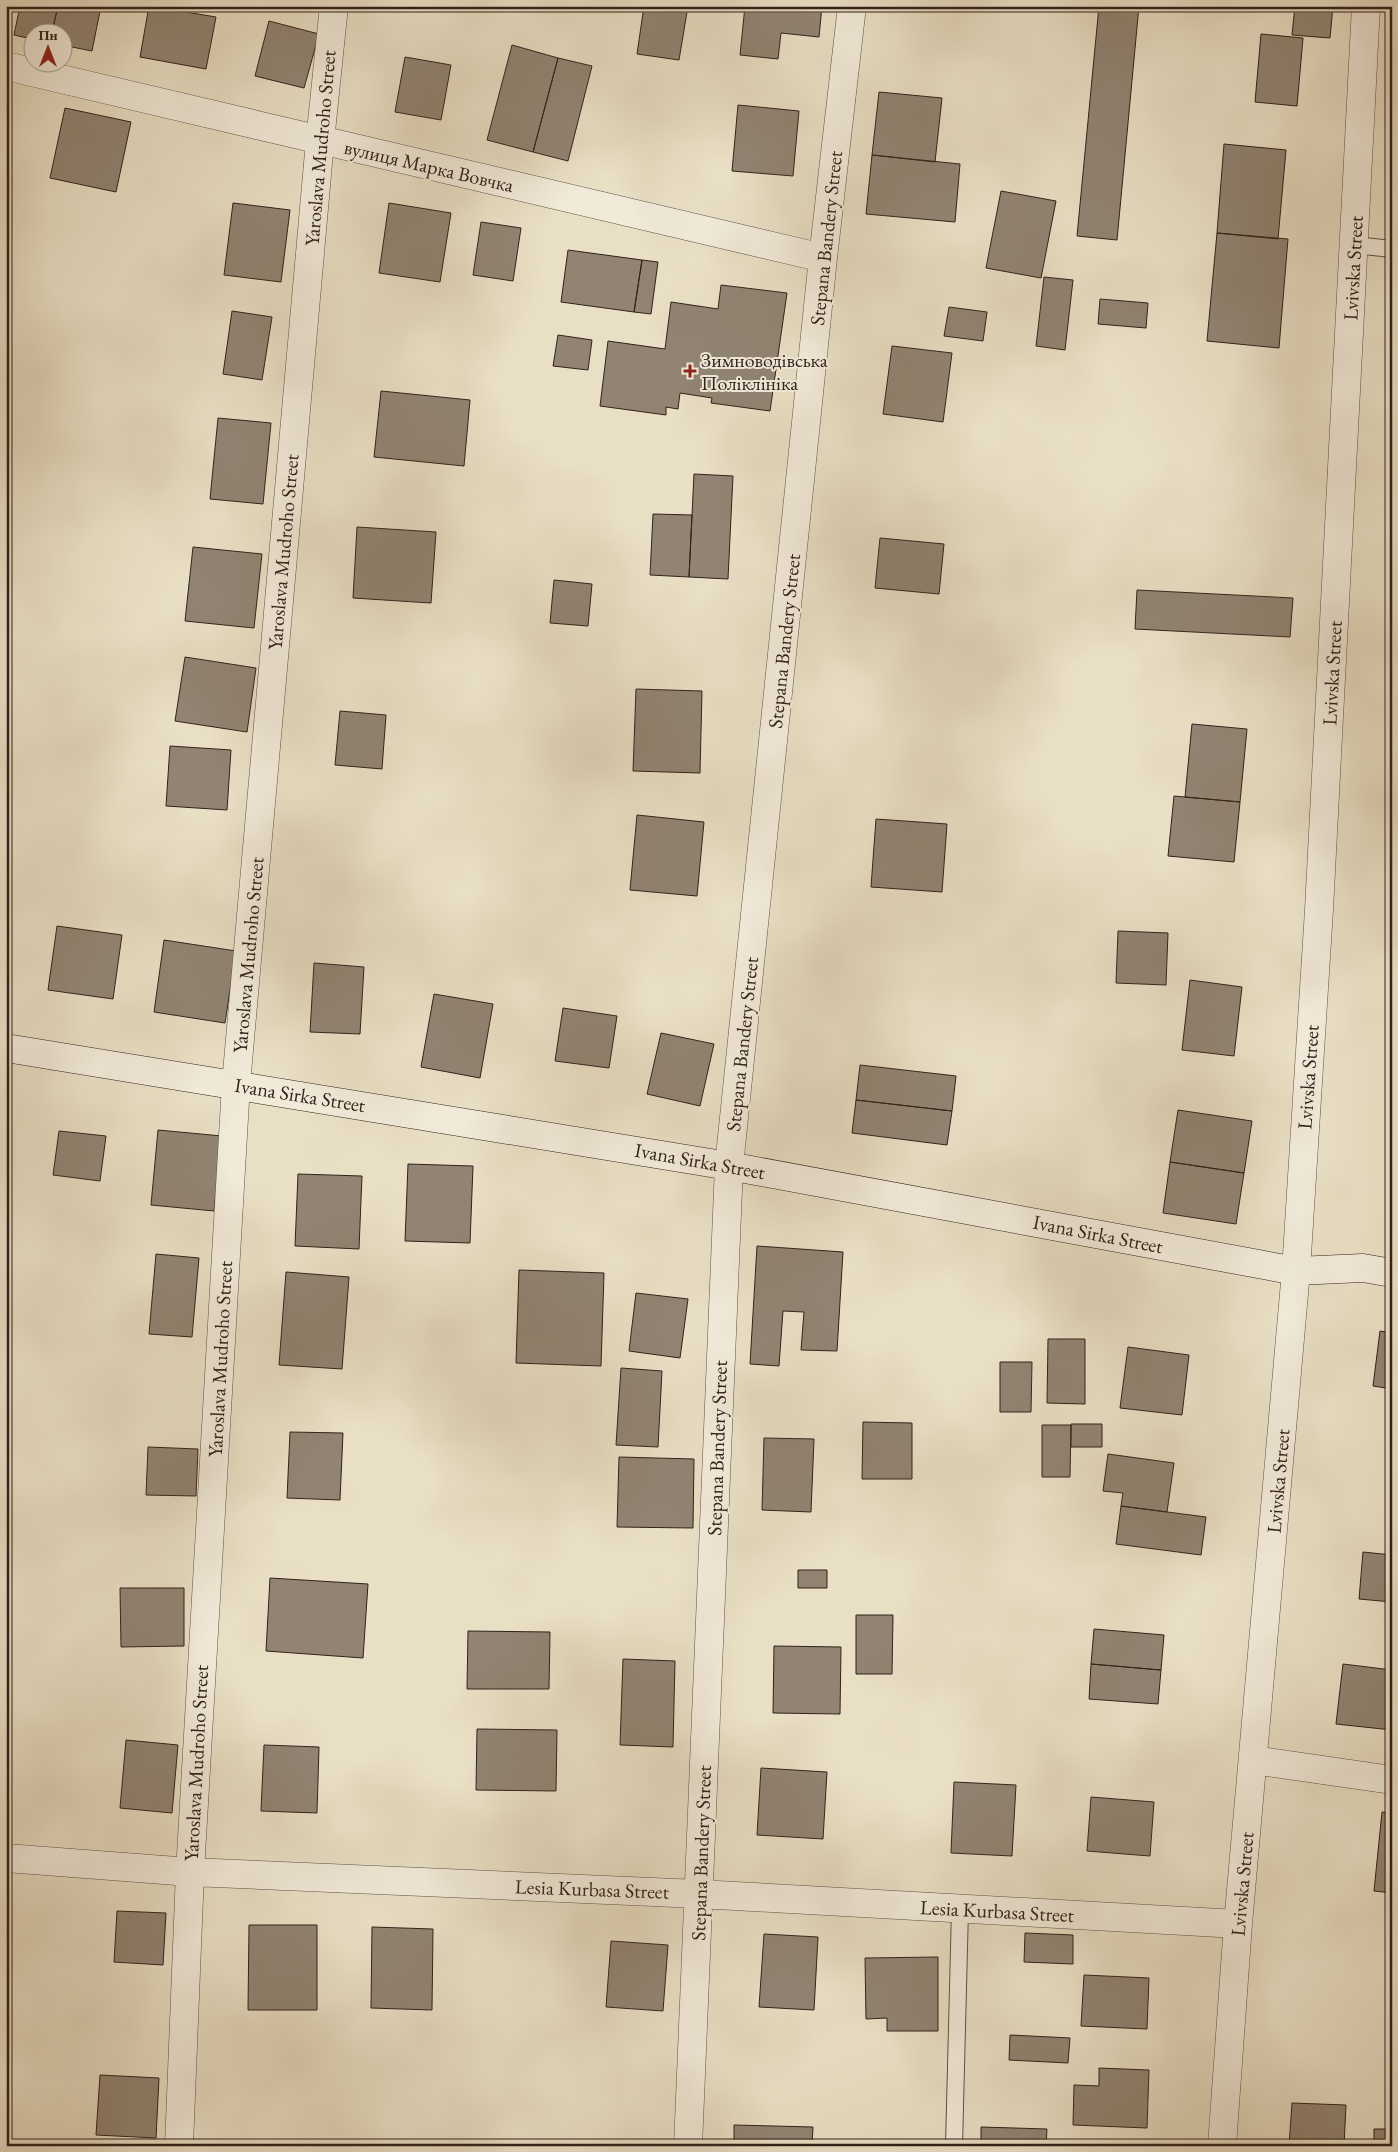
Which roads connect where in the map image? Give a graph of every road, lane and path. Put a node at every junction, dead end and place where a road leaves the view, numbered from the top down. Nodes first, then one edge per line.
1 (334, 6) edge
2 (852, 6) edge
3 (1366, 6) edge
4 (6, 66) edge
5 (320, 141) junction
6 (1354, 245) junction
7 (1392, 249) edge
8 (823, 258) junction
9 (6, 1048) edge
10 (236, 1084) junction
11 (729, 1166) junction
12 (1296, 1271) junction
13 (1392, 1273) edge
14 (1253, 1760) junction
15 (1392, 1780) edge
16 (6, 1858) edge
17 (190, 1872) junction
18 (699, 1894) junction
19 (960, 1909) junction
20 (1238, 1924) junction
21 (178, 2146) edge
22 (688, 2146) edge
23 (954, 2146) edge
24 (1222, 2146) edge

1 - 5 street, Yaroslava Mudroho Street
2 - 8 street, Stepana Bandery Street
3 - 6 street, Lvivska Street
4 - 5 street, вулиця Марка Вовчка
5 - 8 street, вулиця Марка Вовчка
5 - 10 street, Yaroslava Mudroho Street
6 - 7 lane
6 - 12 street, Lvivska Street
8 - 11 street, Stepana Bandery Street
9 - 10 street, Ivana Sirka Street
10 - 11 street, Ivana Sirka Street
10 - 17 street, Yaroslava Mudroho Street
11 - 12 street, Ivana Sirka Street
11 - 18 street, Stepana Bandery Street
12 - 13 street, Ivana Sirka Street
12 - 14 street, Lvivska Street
14 - 15 street
14 - 20 street, Lvivska Street
16 - 17 street, Lesia Kurbasa Street
17 - 18 street, Lesia Kurbasa Street
17 - 21 street, Yaroslava Mudroho Street
18 - 19 street, Lesia Kurbasa Street
18 - 22 street, Stepana Bandery Street
19 - 20 street, Lesia Kurbasa Street
19 - 23 lane
20 - 24 street, Lvivska Street

